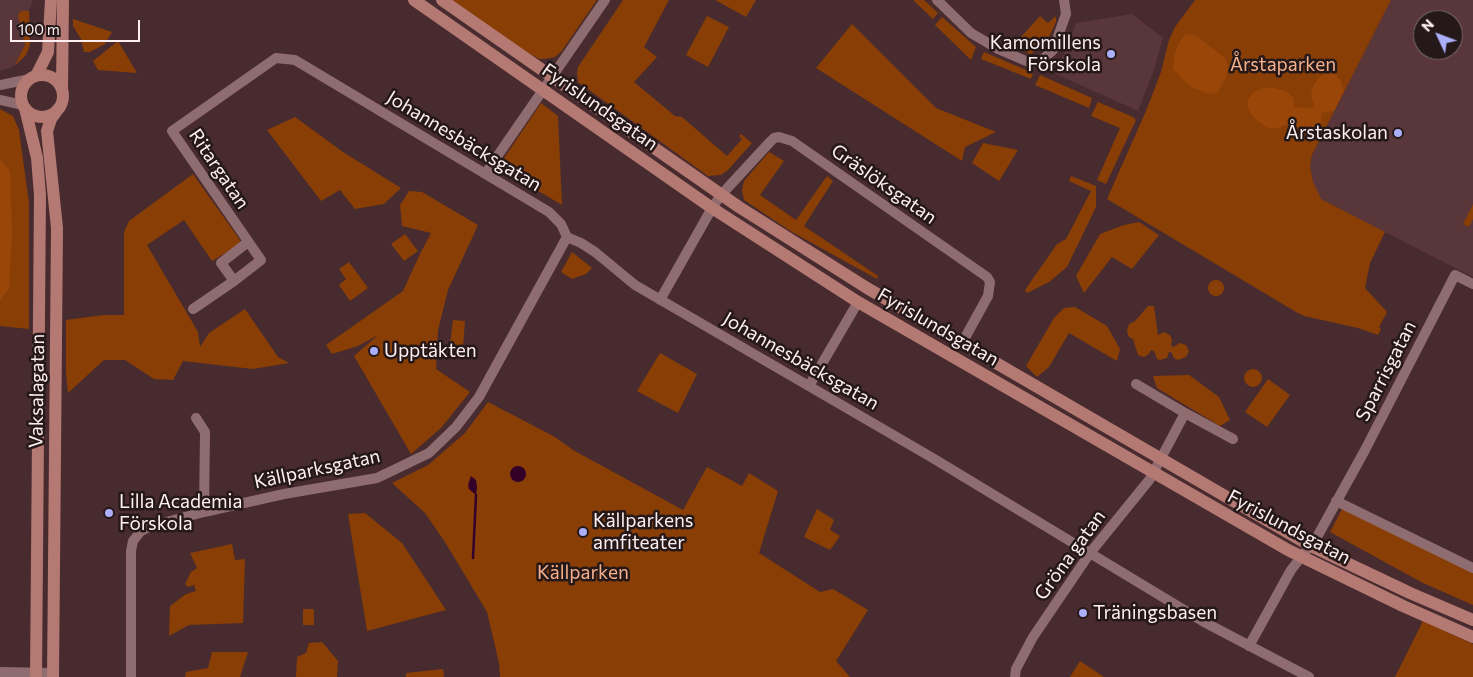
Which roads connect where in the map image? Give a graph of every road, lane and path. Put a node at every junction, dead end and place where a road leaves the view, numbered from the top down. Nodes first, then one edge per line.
1 (51, 0) edge
2 (63, 0) edge
3 (414, 0) edge
4 (442, 0) edge
5 (605, 0) edge
6 (937, 0) edge
7 (1064, 0) edge
8 (289, 59) joint
9 (33, 77) junction
10 (551, 77) junction
11 (0, 85) edge
12 (542, 89) junction
13 (62, 90) junction
14 (0, 100) edge
15 (24, 106) junction
16 (58, 109) junction
17 (485, 174) junction
18 (721, 195) junction
19 (712, 208) junction
20 (567, 237) junction
21 (248, 242) junction
22 (234, 281) junction
23 (1473, 284) edge
24 (660, 300) junction
25 (858, 302) junction
26 (193, 308) dead end
27 (962, 344) junction
28 (1136, 384) dead end
29 (809, 386) junction
30 (1185, 413) junction
31 (196, 418) dead end
32 (1233, 440) dead end
33 (1160, 458) junction
34 (1153, 473) junction
35 (1336, 501) junction
36 (204, 512) junction
37 (1311, 546) junction
38 (1090, 553) junction
39 (1300, 557) junction
40 (1473, 568) edge
41 (1473, 620) edge
42 (1473, 636) edge
43 (1249, 646) junction
44 (0, 672) edge
45 (36, 675) edge
46 (53, 675) edge
47 (132, 677) edge
48 (1015, 677) edge
49 (1309, 677) edge

1 - 9 main road
2 - 13 main road
3 - 12 main road, Fyrislundsgatan
4 - 10 main road, Fyrislundsgatan
5 - 10 street
6 - 7 street
8 - 17 street, Johannesbäcksgatan
8 - 21 street, Ritargatan
9 - 11 street
9 - 13 main road
9 - 15 main road
10 - 12 street
10 - 18 main road, Fyrislundsgatan
12 - 17 street
12 - 19 main road, Fyrislundsgatan
13 - 16 main road
14 - 15 street
15 - 16 main road
15 - 45 main road, Vaksalagatan
16 - 46 main road, Vaksalagatan
17 - 20 street, Johannesbäcksgatan
18 - 19 street, Gräslöksgatan
18 - 27 main road, Fyrislundsgatan
18 - 27 street, Gräslöksgatan
19 - 24 street, Gräslöksgatan
19 - 25 main road, Fyrislundsgatan
20 - 24 street, Johannesbäcksgatan
20 - 36 street, Källparksgatan
21 - 22 street, Ritargatan
21 - 22 street
22 - 26 street, Ritargatan
23 - 35 street, Sparrisgatan
24 - 29 street, Johannesbäcksgatan
25 - 29 street
25 - 34 main road, Fyrislundsgatan
27 - 33 main road, Fyrislundsgatan
28 - 30 street
29 - 38 street, Johannesbäcksgatan
30 - 32 street
30 - 33 street
31 - 36 street
33 - 34 street, Gröna gatan
33 - 37 main road, Fyrislundsgatan
34 - 38 street, Gröna gatan
34 - 39 main road, Fyrislundsgatan
35 - 37 street, Sparrisgatan
35 - 40 street
36 - 47 street, Källparksgatan
37 - 39 street, Sparrisgatan
37 - 41 main road, Fyrislundsgatan
38 - 43 street, Johannesbäcksgatan
38 - 48 street, Gröna gatan
39 - 42 main road, Fyrislundsgatan
39 - 43 street, Sparrisgatan
43 - 49 street, Johannesbäcksgatan
44 - 45 street
45 - 46 street

